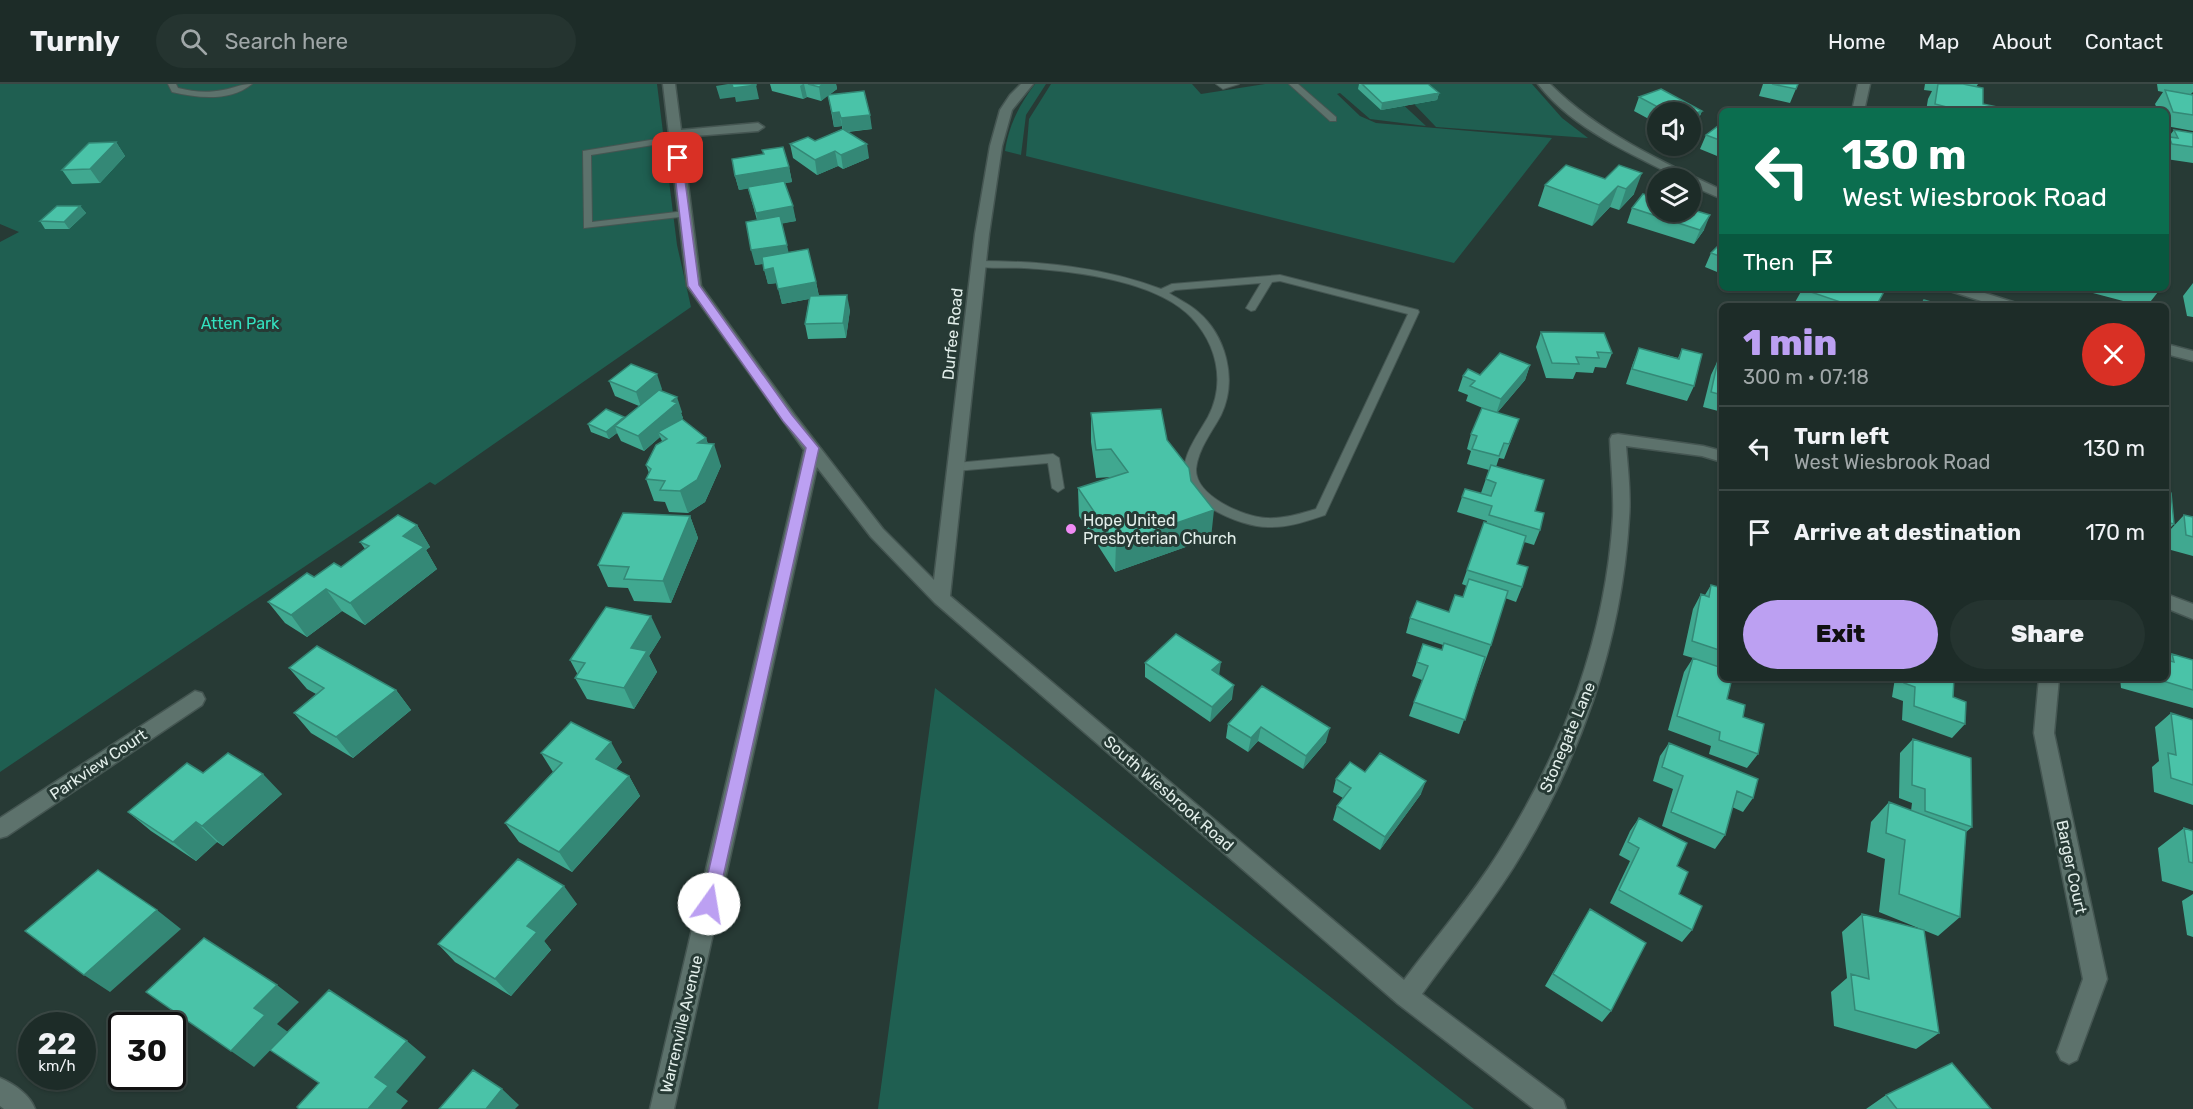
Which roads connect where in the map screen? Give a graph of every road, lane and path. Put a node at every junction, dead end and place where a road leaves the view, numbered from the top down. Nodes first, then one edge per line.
1 (172, 84) edge
2 (248, 84) edge
3 (669, 84) edge
4 (1027, 84) edge
5 (1220, 84) edge
6 (1235, 84) edge
7 (1293, 84) edge
8 (1544, 84) edge
9 (1864, 84) edge
10 (1859, 108) edge
11 (1333, 119) dead end
12 (758, 127) dead end
13 (675, 136) junction
14 (1669, 168) edge
15 (1701, 185) edge
16 (1719, 194) edge
17 (685, 214) junction
18 (978, 264) junction
19 (1268, 279) junction
20 (1964, 291) edge
21 (1164, 292) junction
22 (2002, 303) edge
23 (1251, 308) dead end
24 (2169, 350) edge
25 (2193, 356) edge
26 (813, 448) junction
27 (1719, 456) edge
28 (956, 467) junction
29 (1058, 488) dead end
30 (941, 598) junction
31 (2169, 602) edge
32 (2193, 612) edge
33 (2049, 681) edge
34 (195, 699) dead end
35 (0, 829) edge
36 (1406, 996) junction
37 (2069, 1052) dead end
38 (0, 1090) edge
39 (23, 1109) edge
40 (662, 1109) edge
41 (1554, 1109) edge

1 - 2 lane
3 - 13 street, South Wiesbrook Road
4 - 18 street, Durfee Road
5 - 6 lane
7 - 11 lane
8 - 14 street
9 - 10 street
12 - 13 street
13 - 17 street, South Wiesbrook Road
13 - 17 lane
15 - 16 street
17 - 26 street, South Wiesbrook Road
18 - 21 lane
18 - 28 street, Durfee Road
19 - 21 lane
19 - 21 lane
19 - 23 lane
20 - 22 street
24 - 25 street
26 - 30 street, South Wiesbrook Road
26 - 40 street, Warrenville Avenue
27 - 36 street, Stonegate Lane
28 - 29 lane
28 - 30 street, Durfee Road
30 - 36 street, South Wiesbrook Road
31 - 32 street
33 - 37 street, Barger Court
34 - 35 street, Parkview Court
36 - 41 street, South Wiesbrook Road
38 - 39 street

